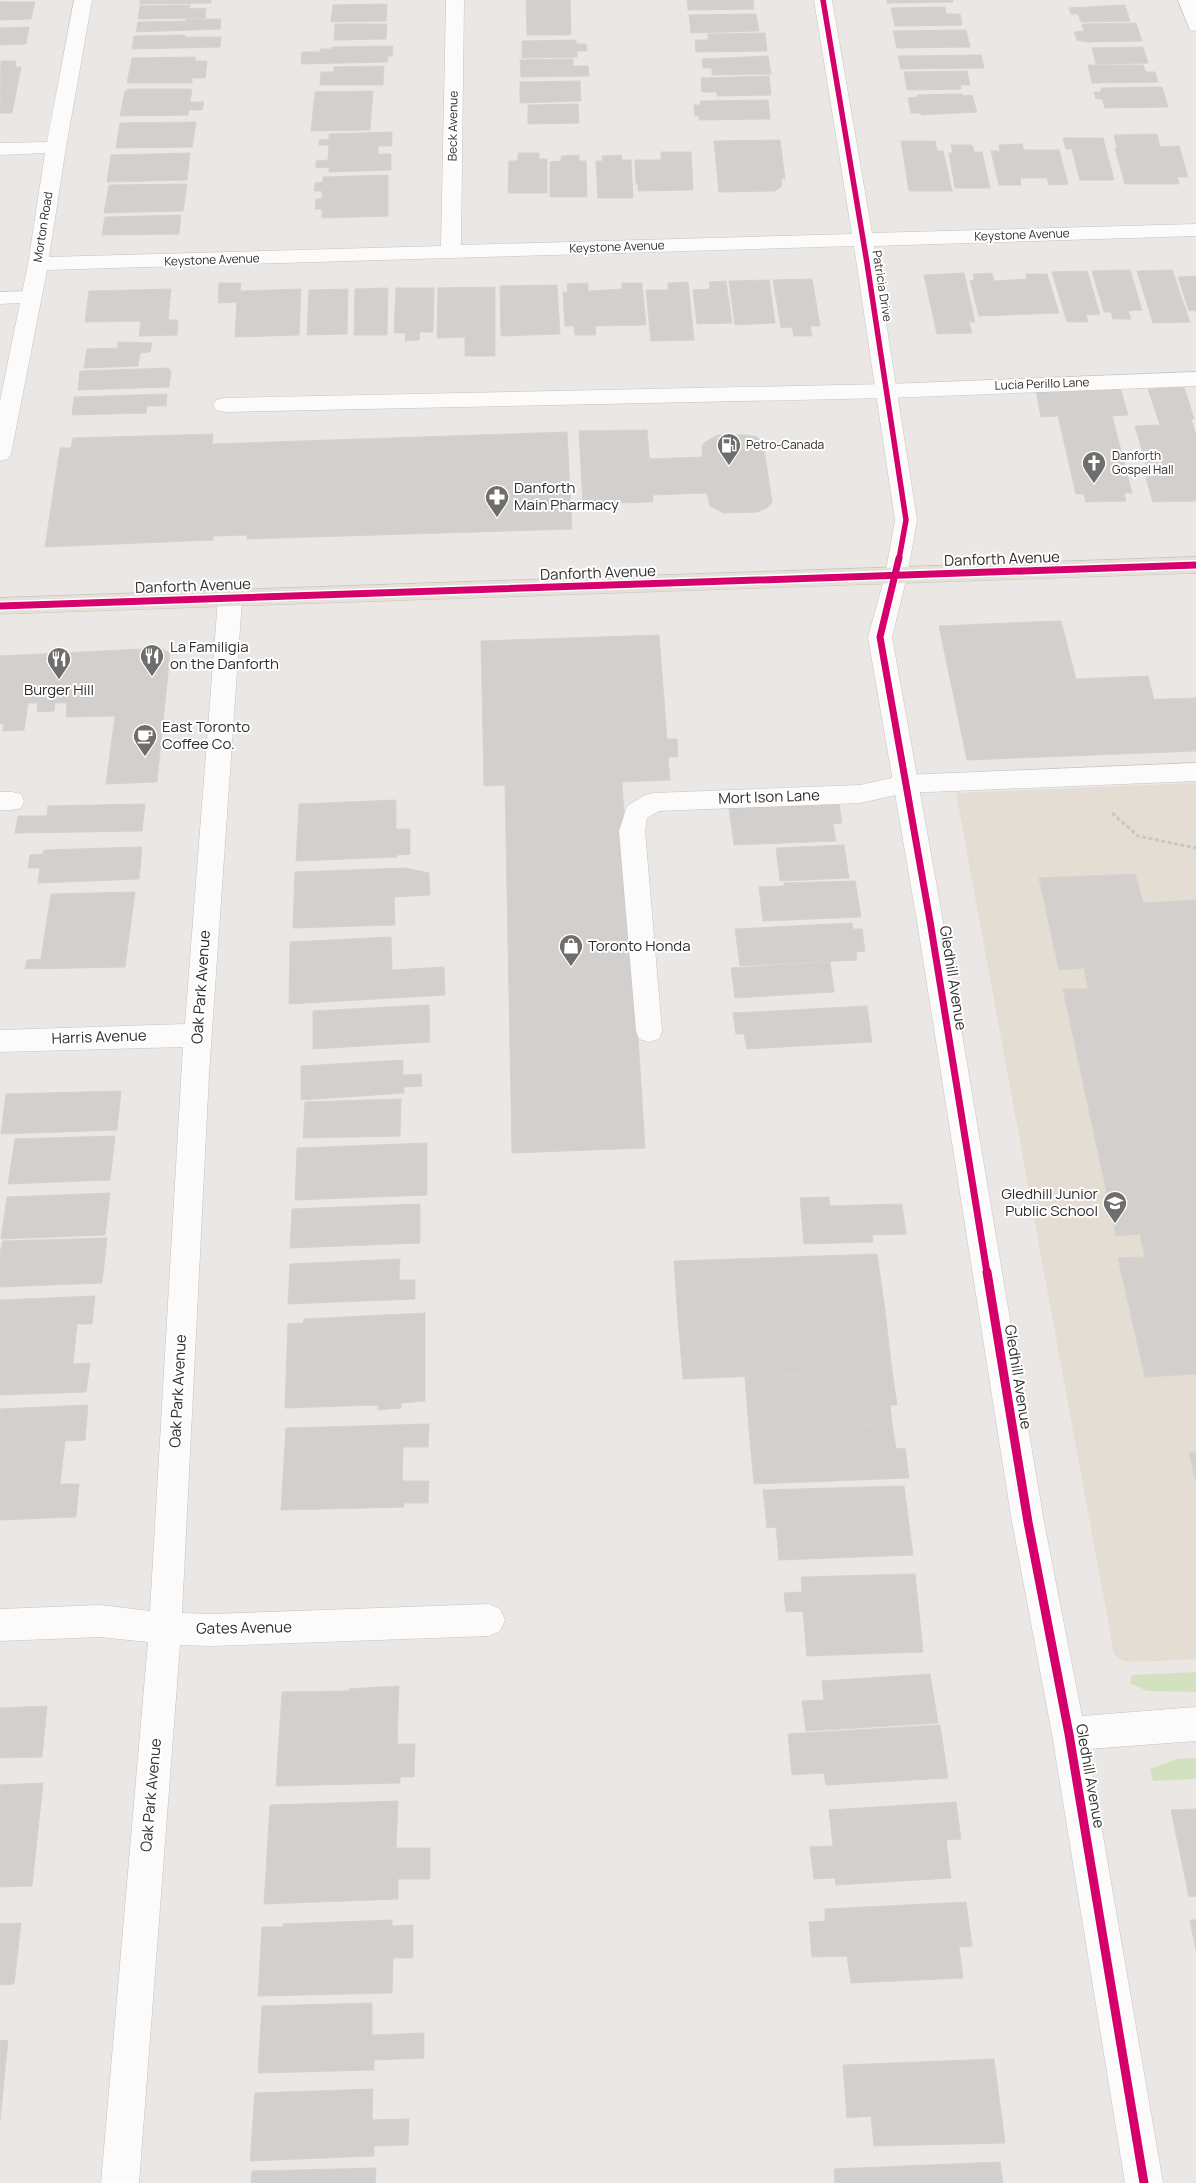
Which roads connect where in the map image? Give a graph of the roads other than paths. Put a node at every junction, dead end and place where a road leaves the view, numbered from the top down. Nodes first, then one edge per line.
1 (83, 0) edge
2 (455, 0) edge
3 (823, 0) edge
4 (1191, 6) edge
5 (1196, 26) edge
6 (56, 148) junction
7 (0, 149) edge
8 (1196, 230) edge
9 (864, 240) junction
10 (451, 252) junction
11 (38, 264) junction
12 (31, 297) junction
13 (0, 298) edge
14 (1196, 379) edge
15 (887, 391) junction
16 (224, 405) dead end
17 (0, 454) edge
18 (1196, 565) edge
19 (896, 576) junction
20 (230, 599) junction
21 (0, 606) edge
22 (1196, 772) edge
23 (905, 784) junction
24 (649, 1031) dead end
25 (198, 1035) junction
26 (0, 1040) edge
27 (489, 1620) dead end
28 (0, 1625) edge
29 (165, 1628) junction
30 (1196, 1724) edge
31 (1069, 1734) junction
32 (120, 2183) edge
33 (1144, 2183) edge

1 - 6 street, Morton Road
2 - 10 street, Beck Avenue
3 - 9 street, Patricia Drive
4 - 5 street
6 - 7 street
6 - 11 street, Morton Road
8 - 9 street, Keystone Avenue
9 - 10 street, Keystone Avenue
9 - 15 street, Patricia Drive
10 - 11 street, Keystone Avenue
11 - 12 street, Morton Road
12 - 13 street
12 - 17 street, Morton Road
14 - 15 street, Lucia Perillo Lane
15 - 16 street, Lucia Perillo Lane
15 - 19 street, Patricia Drive
18 - 19 main road, Danforth Avenue
19 - 20 main road, Danforth Avenue
19 - 23 street, Gledhill Avenue
20 - 21 main road, Danforth Avenue
20 - 25 street, Oak Park Avenue
22 - 23 street, Mort Ison Lane
23 - 24 street, Mort Ison Lane
23 - 31 street, Gledhill Avenue
25 - 26 street, Harris Avenue
25 - 29 street, Oak Park Avenue
27 - 29 street, Gates Avenue
28 - 29 street, Gates Avenue
29 - 32 street, Oak Park Avenue
30 - 31 street
31 - 33 street, Gledhill Avenue

